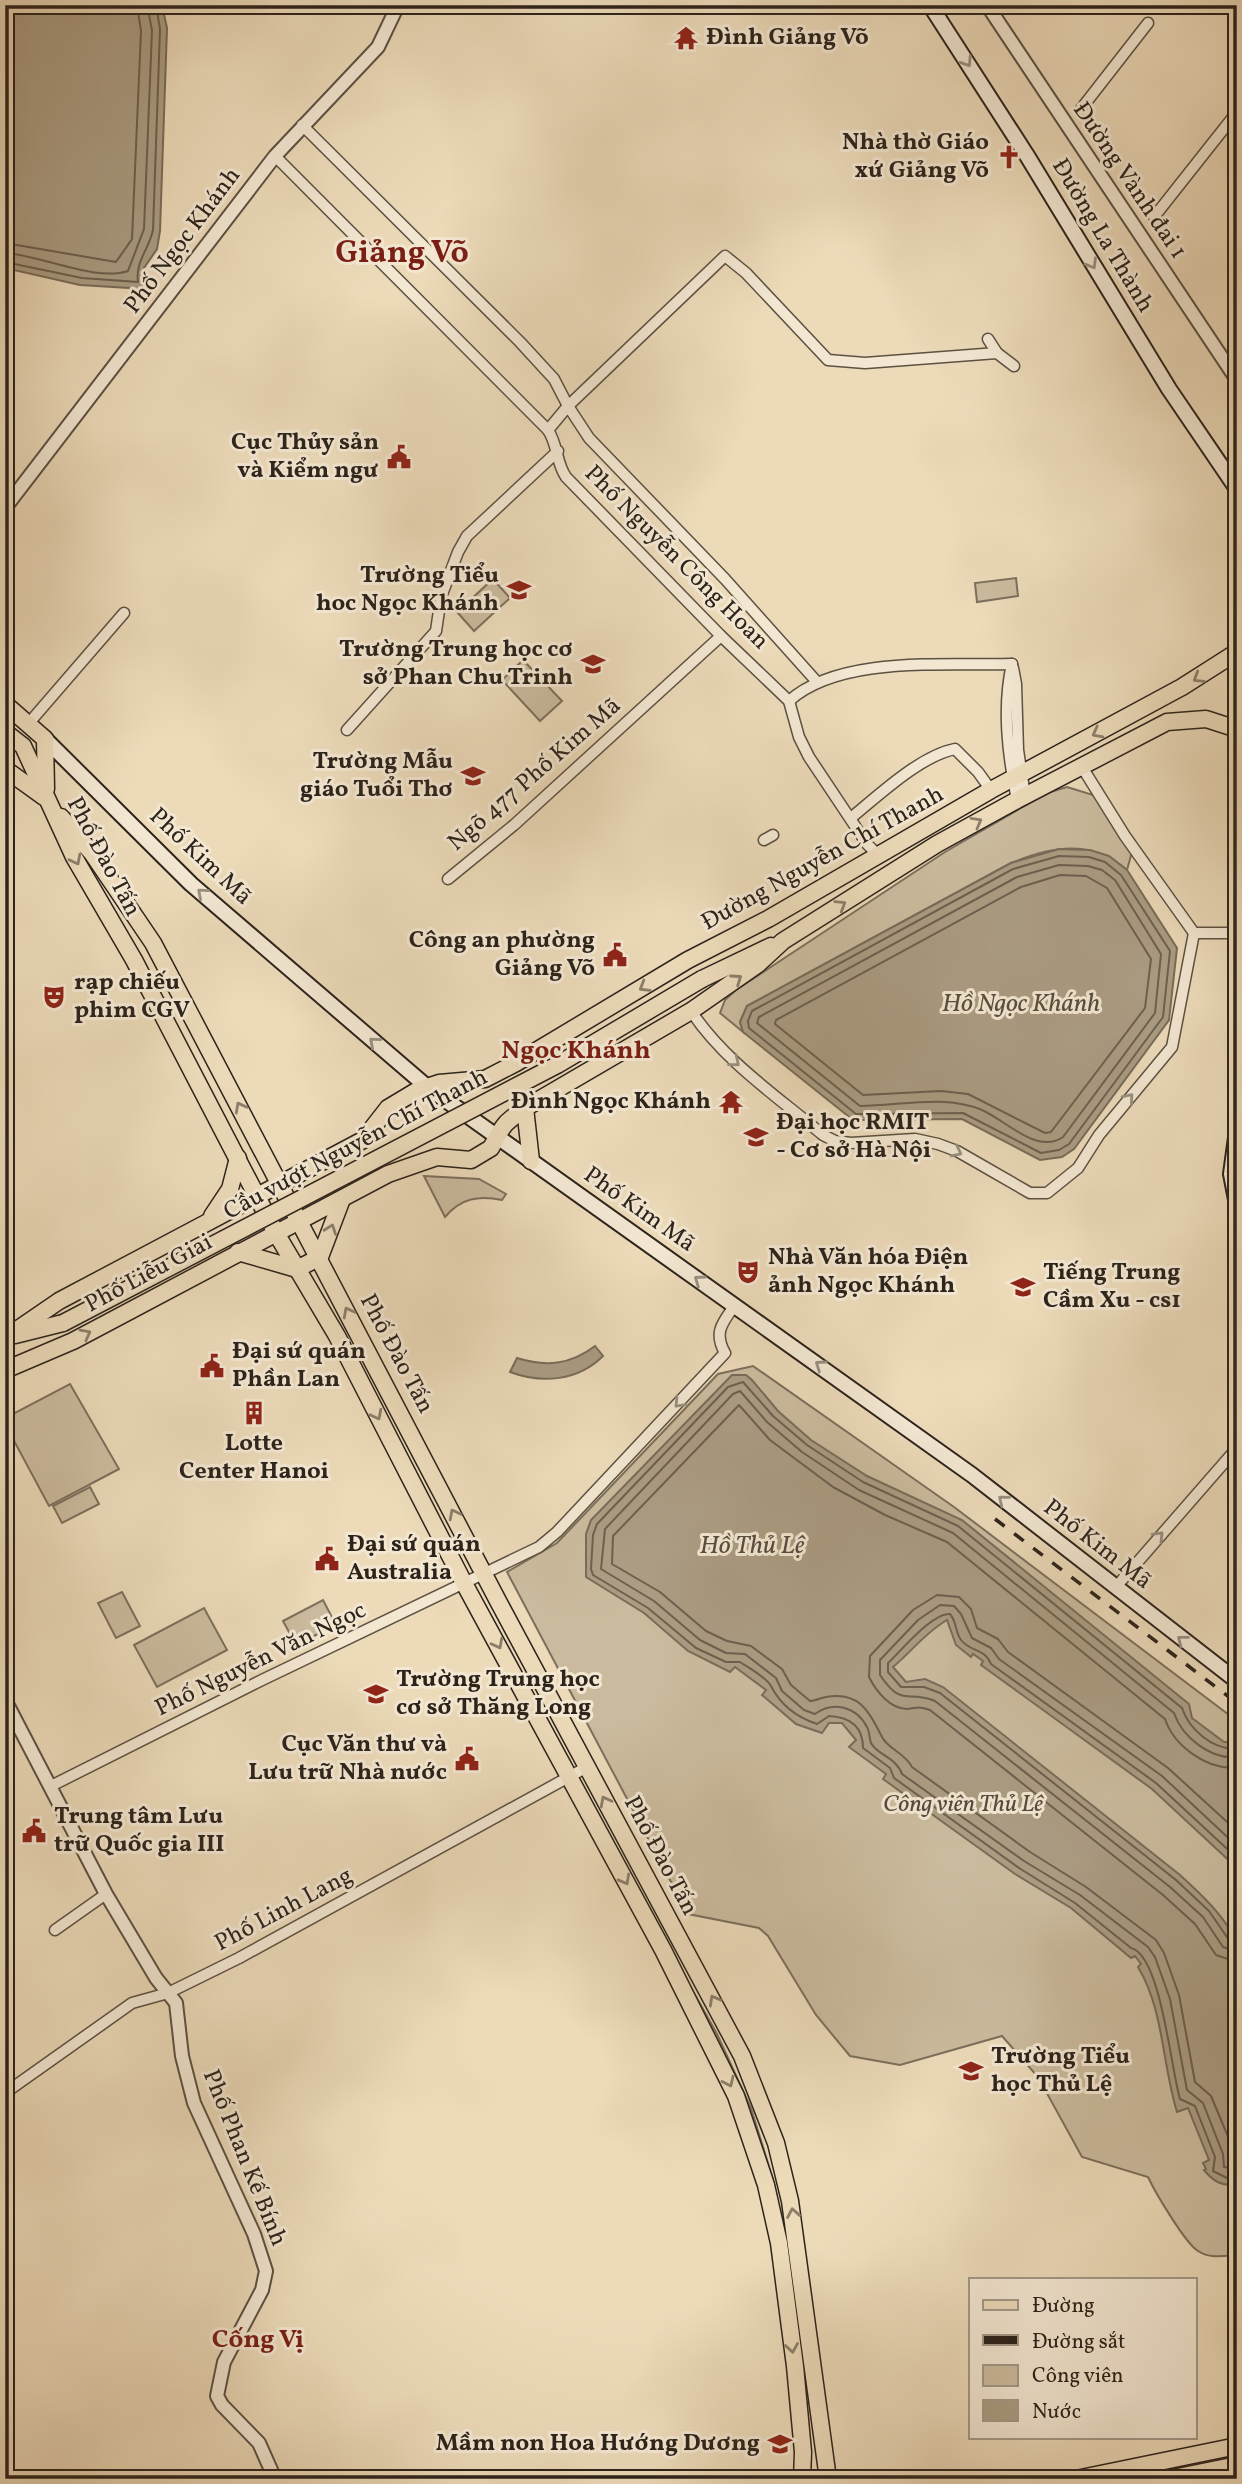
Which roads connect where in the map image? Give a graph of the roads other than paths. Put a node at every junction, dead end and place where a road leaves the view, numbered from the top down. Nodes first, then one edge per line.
1 (398, 5) edge
2 (930, 5) edge
3 (987, 5) edge
4 (1228, 5) edge
5 (1237, 13) edge
6 (1148, 23) dead end
7 (1081, 109) dead end
8 (1237, 112) edge
9 (302, 125) junction
10 (275, 156) junction
11 (1154, 217) dead end
12 (988, 339) dead end
13 (997, 353) junction
14 (1014, 366) dead end
15 (1237, 380) edge
16 (568, 406) junction
17 (548, 430) junction
18 (558, 451) junction
19 (1237, 489) edge
20 (5, 508) edge
21 (124, 613) dead end
22 (721, 636) junction
23 (1237, 652) edge
24 (817, 682) junction
25 (789, 701) junction
26 (1157, 701) junction
27 (5, 704) edge
28 (1167, 722) junction
29 (29, 723) junction
30 (1237, 729) edge
31 (347, 730) dead end
32 (5, 732) edge
33 (45, 739) junction
34 (1082, 767) junction
35 (5, 769) edge
36 (1017, 776) junction
37 (991, 790) junction
38 (1021, 798) junction
39 (46, 799) junction
40 (852, 817) junction
41 (879, 856) junction
42 (448, 879) dead end
43 (768, 919) junction
44 (1194, 933) junction
45 (1237, 933) edge
46 (783, 941) junction
47 (702, 979) junction
48 (691, 1011) junction
49 (516, 1063) junction
50 (426, 1086) junction
51 (543, 1097) junction
52 (525, 1108) junction
53 (1237, 1130) edge
54 (495, 1135) junction
55 (363, 1140) junction
56 (238, 1158) junction
57 (531, 1161) junction
58 (271, 1167) junction
59 (388, 1174) junction
60 (248, 1180) junction
61 (280, 1184) junction
62 (257, 1196) junction
63 (342, 1199) junction
64 (1237, 1205) edge
65 (209, 1220) junction
66 (300, 1220) junction
67 (276, 1233) junction
68 (184, 1234) junction
69 (238, 1252) junction
70 (320, 1257) junction
71 (297, 1269) junction
72 (204, 1270) junction
73 (735, 1305) junction
74 (63, 1323) junction
75 (6, 1338) edge
76 (23, 1360) junction
77 (5, 1370) edge
78 (1237, 1448) edge
79 (442, 1490) junction
80 (422, 1500) junction
81 (485, 1574) junction
82 (465, 1585) junction
83 (1115, 1588) junction
84 (1237, 1681) edge
85 (5, 1700) edge
86 (587, 1767) junction
87 (570, 1776) junction
88 (51, 1786) junction
89 (106, 1894) junction
90 (55, 1930) dead end
91 (168, 1993) junction
92 (5, 2093) edge
93 (783, 2280) junction
94 (803, 2280) junction
95 (1237, 2446) edge
96 (1237, 2465) edge
97 (830, 2477) edge
98 (275, 2479) edge
99 (802, 2479) edge
100 (1076, 2479) edge
101 (1168, 2479) edge

1 - 9 street, Phố Ngọc Khánh
2 -> 19 main road, Đường La Thành
3 - 15 street, Đường Vành đai 1
4 - 5 street
6 - 7 street
8 - 11 street
9 - 10 street, Phố Ngọc Khánh
9 - 16 street, Phố Nguyễn Công Hoan
10 - 17 street, Phố Nguyễn Công Hoan
10 - 20 street, Phố Ngọc Khánh
12 - 13 street
13 - 14 street
13 - 16 street
16 - 17 street
16 - 24 street, Phố Nguyễn Công Hoan
17 - 18 street, Phố Nguyễn Công Hoan
18 - 22 street, Phố Nguyễn Công Hoan
18 - 31 street
21 - 29 street
22 - 25 street, Phố Nguyễn Công Hoan
22 - 42 street, Ngõ 477 Phố Kim Mã
23 -> 26 main road, Đường Nguyễn Chí Thanh
24 - 25 street
24 - 36 street
25 - 40 street, Phố Nguyễn Công Hoan
26 - 28 main road
26 -> 36 main road, Đường Nguyễn Chí Thanh
27 - 29 main road, Phố Kim Mã
28 - 30 main road, Đường Nguyễn Chí Thanh
28 - 34 main road, Đường Nguyễn Chí Thanh
29 - 33 main road, Phố Kim Mã
32 - 39 main road
33 - 39 main road
50 -> 33 main road, Phố Kim Mã
34 - 38 main road, Đường Nguyễn Chí Thanh
34 - 44 street
35 - 39 main road
36 - 37 main road, Đường Nguyễn Chí Thanh
36 - 38 street
37 - 40 street
37 - 41 main road, Đường Nguyễn Chí Thanh
46 -> 38 main road, Đường Nguyễn Chí Thanh
39 -> 56 main road, Phố Đào Tấn
58 -> 39 main road, Phố Đào Tấn
40 - 41 street, Phố Nguyễn Công Hoan
41 - 43 main road, Đường Nguyễn Chí Thanh
43 - 47 main road, Cầu vượt Nguyễn Chí Thanh
43 -> 49 main road, Đường Nguyễn Chí Thanh
44 - 45 street
48 -> 44 street
46 - 47 main road, Cầu vượt Nguyễn Chí Thanh
48 -> 46 main road, Đường Nguyễn Chí Thanh
47 - 74 main road, Cầu vượt Nguyễn Chí Thanh, bridge
48 - 51 main road, Đường Nguyễn Chí Thanh
49 - 50 main road, Đường Nguyễn Chí Thanh
49 - 51 main road
50 - 54 main road, Phố Kim Mã
50 - 55 main road, Phố Liễu Giai
51 - 52 main road, Đường Nguyễn Chí Thanh
52 - 54 main road, Đường Nguyễn Chí Thanh
52 - 57 main road
53 - 64 main road
54 - 57 main road, Phố Kim Mã
54 - 59 main road, Phố Liễu Giai
55 - 59 main road
55 - 61 main road, Phố Liễu Giai
56 - 60 main road, Phố Đào Tấn
56 - 65 main road
73 -> 57 main road, Phố Kim Mã
58 - 60 main road
58 - 61 main road, Phố Đào Tấn
59 - 63 main road, Phố Liễu Giai
60 - 62 main road, Phố Đào Tấn
61 - 62 main road, Phố Liễu Giai
61 - 66 main road, Phố Đào Tấn
62 - 65 main road, Phố Liễu Giai
62 - 67 main road, Phố Đào Tấn
63 - 66 main road, Phố Liễu Giai
70 -> 63 main road
65 - 68 main road, Phố Liễu Giai
66 - 67 main road, Phố Liễu Giai
66 - 70 main road, Phố Đào Tấn
67 - 69 main road, Phố Liễu Giai
67 - 71 main road, Phố Đào Tấn
68 - 72 main road
68 - 75 main road, Phố Liễu Giai
69 - 71 main road
69 - 72 main road, Phố Liễu Giai
70 - 71 main road
79 -> 70 main road, Phố Đào Tấn
71 -> 80 main road, Phố Đào Tấn
76 -> 72 main road, Phố Liễu Giai
73 -> 81 street, Phố Nguyễn Văn Ngọc
83 -> 73 main road, Phố Kim Mã
74 - 75 main road, Cầu vượt Nguyễn Chí Thanh
74 - 76 main road, Cầu vượt Nguyễn Chí Thanh
76 - 77 main road, Phố Liễu Giai
83 -> 78 street
79 - 80 main road
81 -> 79 main road, Phố Đào Tấn
80 - 82 main road, Phố Đào Tấn
81 - 82 street, Phố Nguyễn Văn Ngọc
81 - 86 main road, Phố Đào Tấn
82 -> 87 main road, Phố Đào Tấn
82 - 88 street, Phố Nguyễn Văn Ngọc
84 -> 83 main road, Phố Kim Mã
85 - 88 street, Phố Phan Kế Bính
86 - 87 street, Phố Linh Lang
94 -> 86 main road, Phố Đào Tấn
87 - 91 street, Phố Linh Lang
87 -> 93 main road, Phố Đào Tấn
88 - 89 street, Phố Phan Kế Bính
89 - 90 street
89 - 91 street, Phố Phan Kế Bính
91 - 92 street, Phố Linh Lang
91 - 98 street, Phố Phan Kế Bính
93 - 94 main road
93 -> 99 main road, Phố Đào Tấn
94 - 97 main road, Phố Đào Tấn
95 - 100 main road
96 - 101 main road

